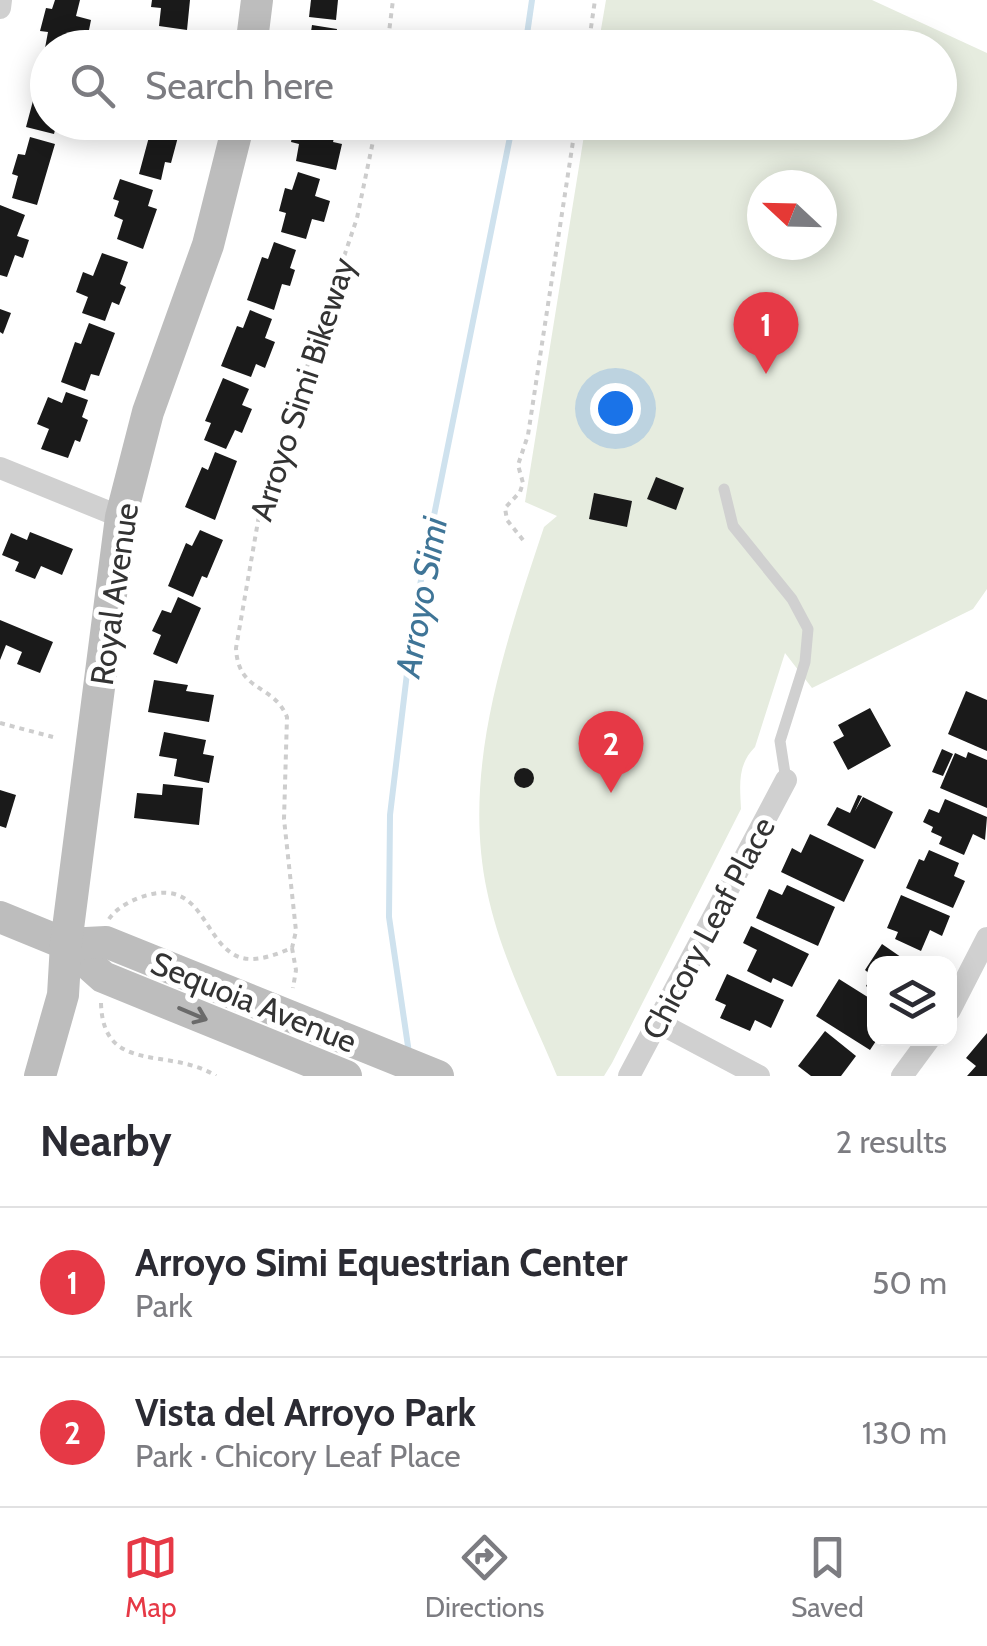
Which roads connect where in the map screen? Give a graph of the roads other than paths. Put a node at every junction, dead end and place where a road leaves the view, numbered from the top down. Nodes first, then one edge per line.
1 (1, 0) edge
2 (257, 0) edge
3 (0, 8) edge
4 (254, 30) edge
5 (234, 140) edge
6 (0, 468) edge
7 (724, 489) dead end
8 (122, 518) junction
9 (786, 780) joint
10 (0, 917) edge
11 (987, 938) edge
12 (66, 944) junction
13 (957, 996) edge
14 (659, 1023) junction
15 (924, 1046) edge
16 (344, 1075) edge
17 (40, 1076) edge
18 (438, 1076) edge
19 (630, 1076) edge
20 (759, 1076) edge
21 (902, 1076) edge

1 - 3 street
2 - 4 main road
5 - 8 main road, Royal Avenue
6 - 8 street
7 - 9 lane
8 - 12 main road, Royal Avenue
9 - 14 street, Chicory Leaf Place
10 - 12 main road, Sequoia Avenue
11 - 13 street
12 -> 16 main road, Sequoia Avenue
12 - 17 main road, Royal Avenue
12 - 18 main road, Sequoia Avenue
14 - 19 street, Chicory Leaf Place
14 - 20 street
15 - 21 street

